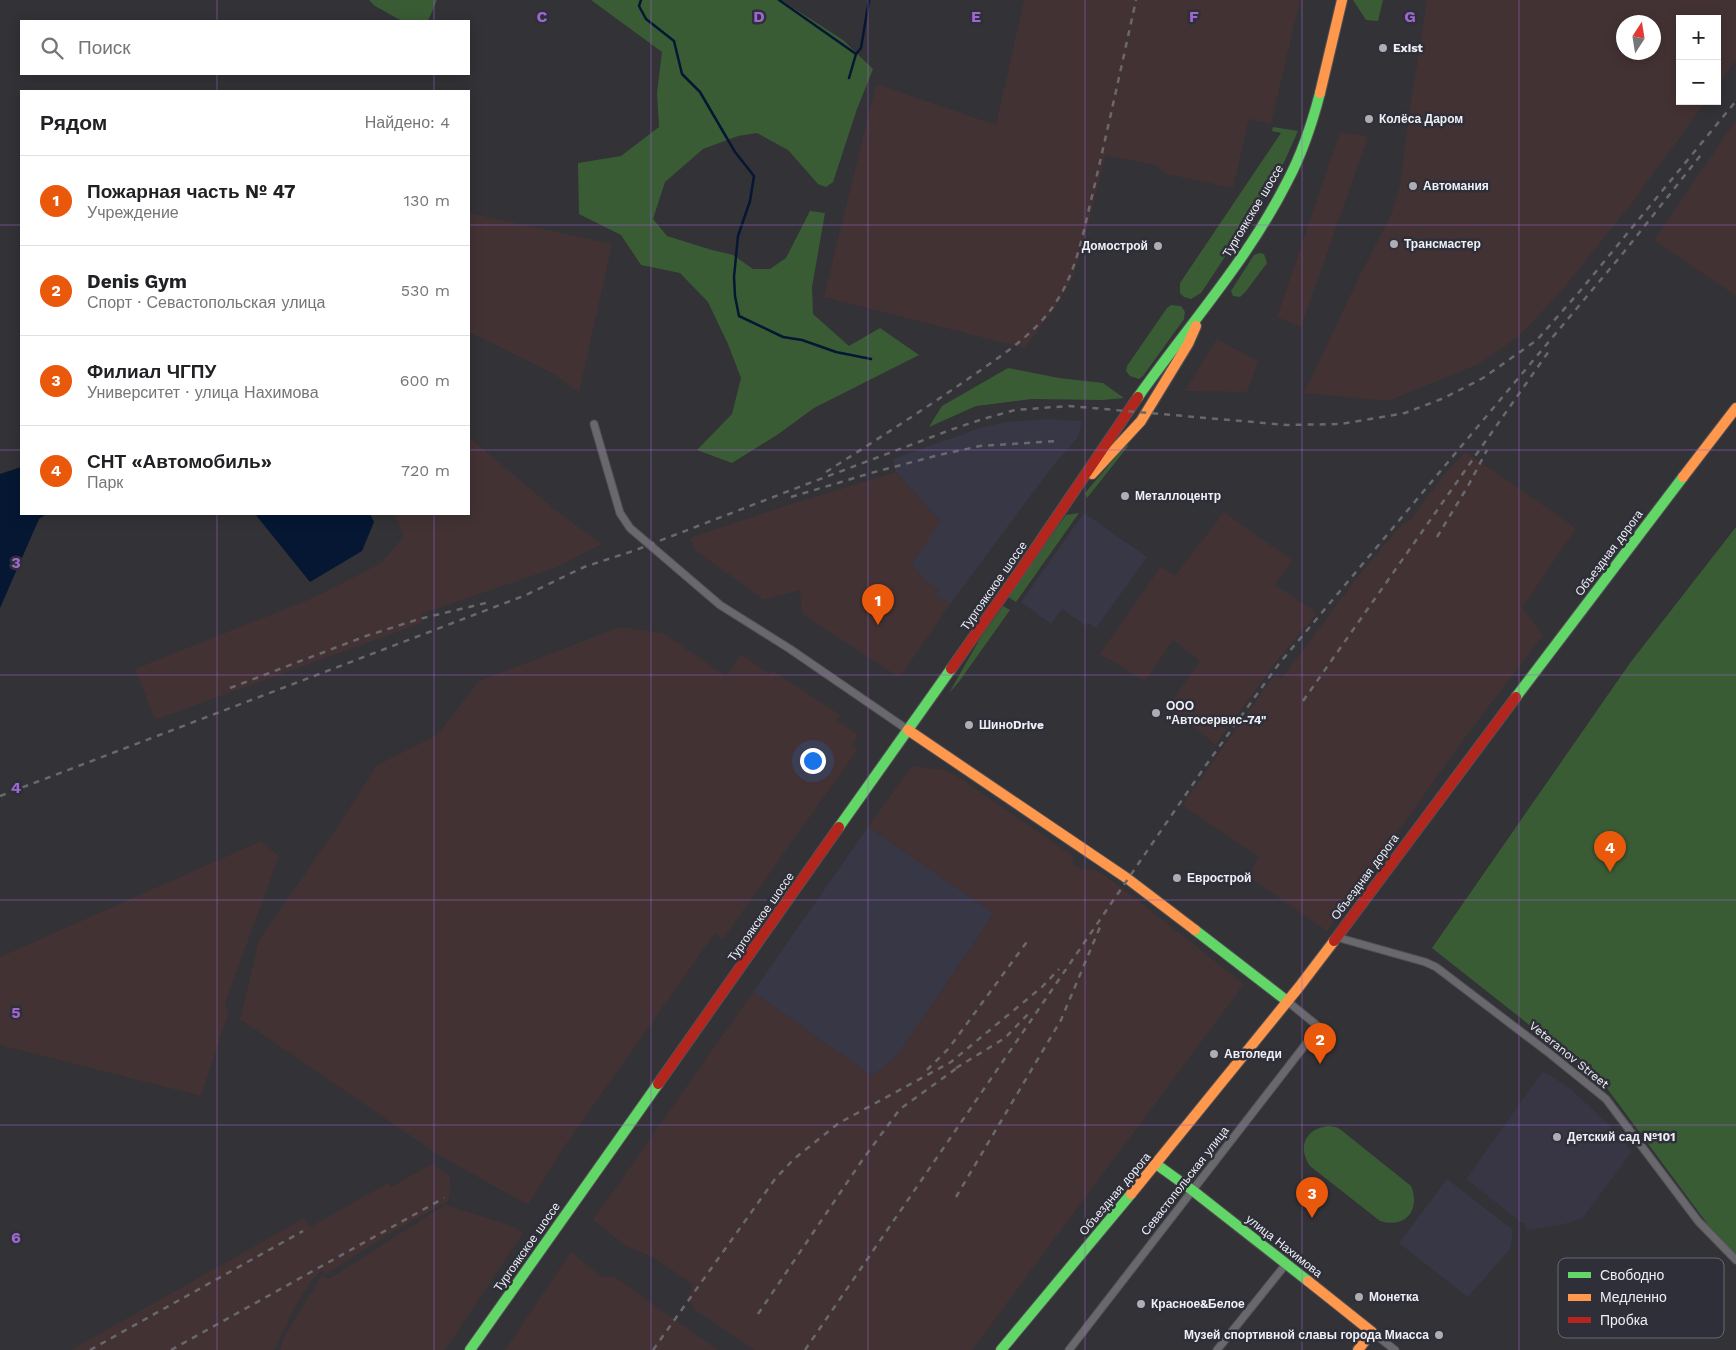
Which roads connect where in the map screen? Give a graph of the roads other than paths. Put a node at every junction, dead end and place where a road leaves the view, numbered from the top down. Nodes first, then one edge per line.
1 (1342, 0) edge
2 (1202, 313) junction
3 (1736, 408) edge
4 (594, 424) dead end
5 (1071, 497) junction
6 (908, 730) junction
7 (1336, 937) junction
8 (1287, 1001) junction
9 (1156, 1164) junction
10 (1192, 1190) junction
11 (1736, 1260) edge
12 (1286, 1264) junction
13 (1372, 1332) junction
14 (470, 1350) edge
15 (1001, 1350) edge
16 (1069, 1350) edge
17 (1217, 1350) edge
18 (1358, 1350) edge
19 (1396, 1350) edge

1 - 2 main road, Тургоякское шоссе
2 - 5 main road, Тургоякское шоссе
2 - 5 main road, Тургоякское шоссе
3 - 7 main road, Объездная дорога
4 - 6 street
5 - 6 main road, Тургоякское шоссе
6 - 8 main road
6 - 14 main road, Тургоякское шоссе
7 - 8 main road, Объездная дорога
7 - 11 street, Veteranov Street
8 - 9 main road, Объездная дорога
8 - 10 street, Севастопольская улица
9 - 10 main road, улица Нахимова
9 - 15 main road, Объездная дорога
10 - 12 main road, улица Нахимова
10 - 16 street, Севастопольская улица
12 - 13 main road, улица Нахимова
12 - 17 street
13 - 18 main road
13 - 19 street, улица Нахимова

